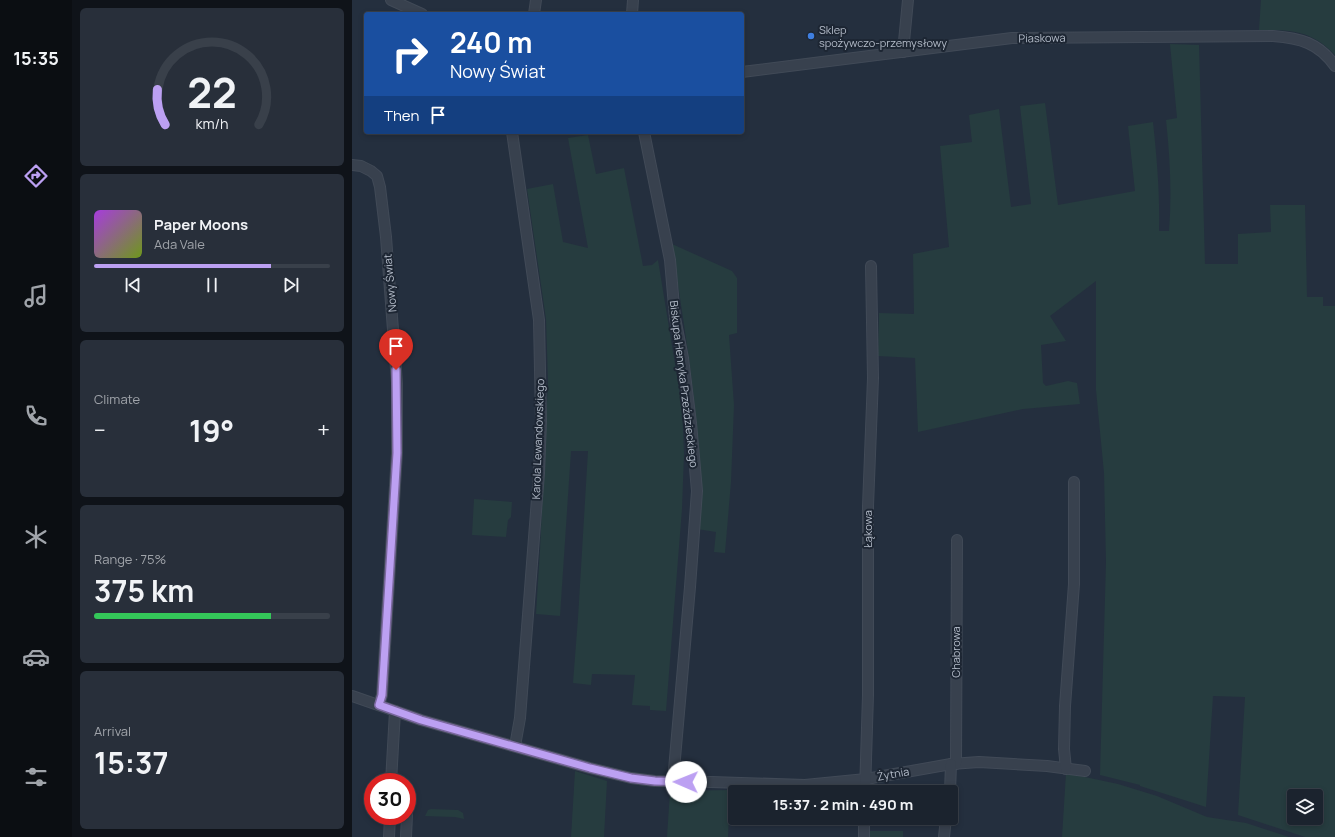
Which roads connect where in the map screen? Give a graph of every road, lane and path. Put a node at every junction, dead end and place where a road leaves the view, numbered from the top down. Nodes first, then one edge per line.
1 (391, 0) edge
2 (536, 0) edge
3 (633, 0) edge
4 (908, 0) edge
5 (418, 12) edge
6 (534, 12) edge
7 (632, 12) edge
8 (903, 52) junction
9 (1335, 66) edge
10 (744, 72) edge
11 (512, 134) edge
12 (644, 134) edge
13 (352, 165) edge
14 (871, 266) dead end
15 (1074, 482) dead end
16 (957, 540) dead end
17 (352, 696) edge
18 (379, 705) junction
19 (395, 711) junction
20 (515, 746) junction
21 (954, 764) junction
22 (1066, 769) junction
23 (1085, 771) dead end
24 (392, 773) edge
25 (866, 779) junction
26 (673, 781) junction
27 (866, 785) edge
28 (951, 785) edge
29 (390, 825) edge
30 (407, 825) edge
31 (864, 825) edge
32 (945, 825) edge
33 (389, 837) edge
34 (406, 837) edge
35 (864, 837) edge
36 (944, 837) edge

1 - 5 street
2 - 6 street
3 - 7 street
4 - 8 street
8 - 9 street, Piaskowa
8 - 10 street, Piaskowa
11 - 20 street, Karola Lewandowskiego
12 - 26 street, Biskupa Henryka Przeździeckiego
13 - 18 street, Nowy Świat
14 - 25 street, Łąkowa
15 - 22 street
16 - 21 street, Chabrowa
17 - 18 street, Żytnia
18 - 19 street, Żytnia
19 - 20 street, Żytnia
19 - 24 street
20 - 26 street, Żytnia
21 - 22 street, Żytnia
21 - 25 street, Żytnia
21 - 28 street, Chabrowa
22 - 23 street, Żytnia
25 - 26 street, Żytnia
25 - 27 street, Łąkowa
29 - 33 street
30 - 34 street
31 - 35 street
32 - 36 street

